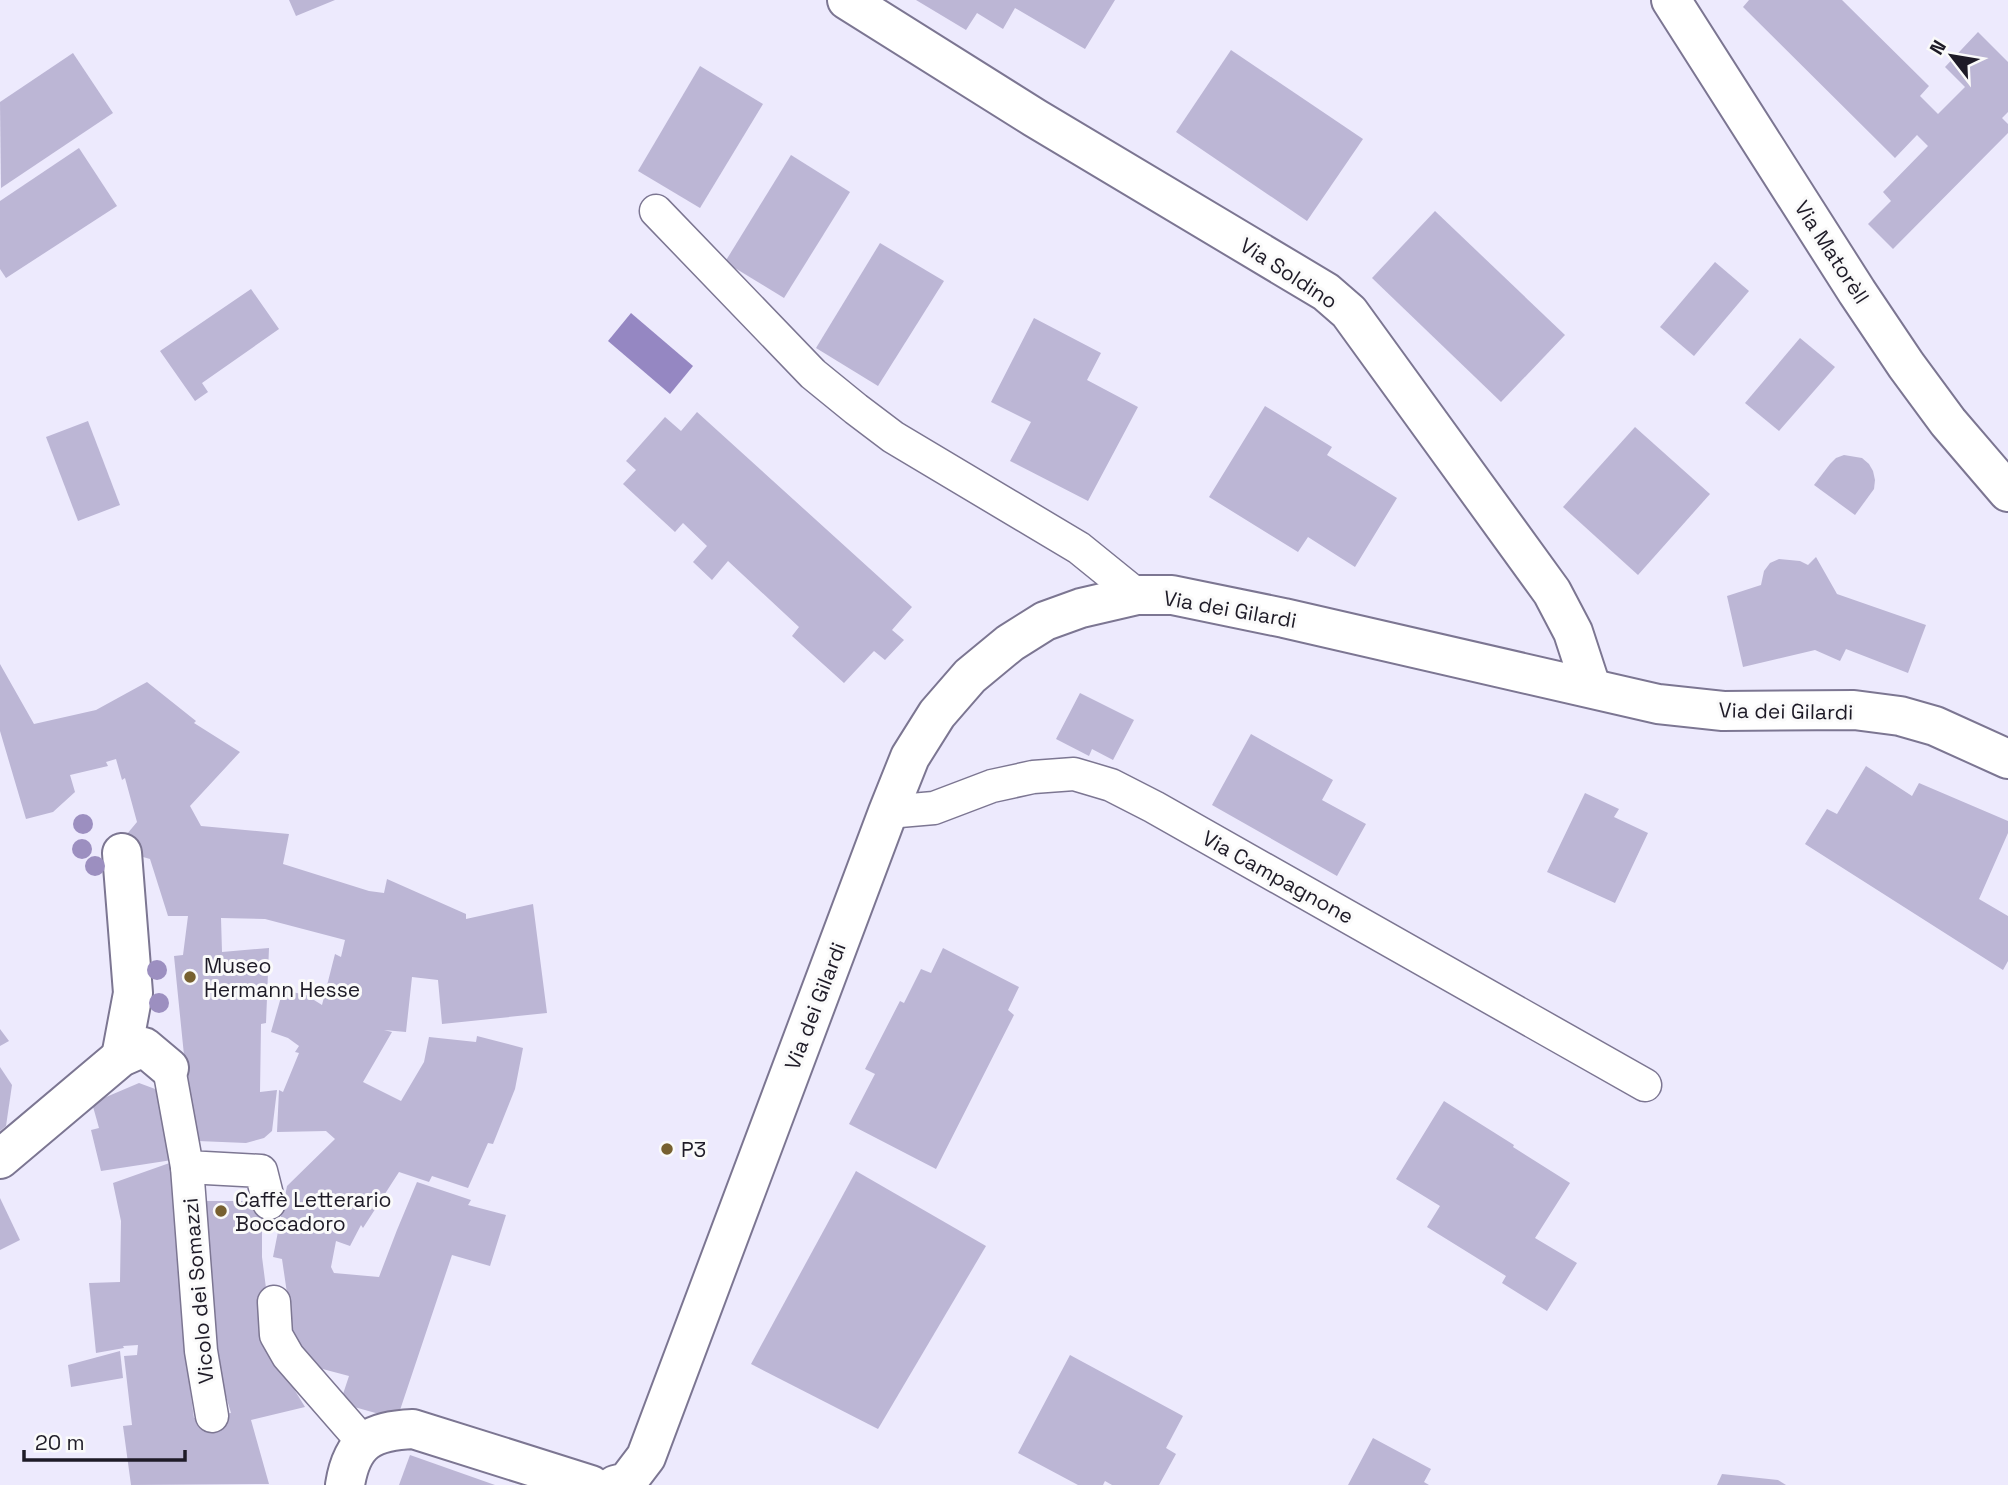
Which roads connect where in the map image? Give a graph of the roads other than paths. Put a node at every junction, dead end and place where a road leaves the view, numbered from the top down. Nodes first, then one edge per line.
1 (847, 0) edge
2 (1671, 0) edge
3 (656, 211) dead end
4 (2008, 492) edge
5 (1136, 595) junction
6 (1591, 687) junction
7 (2008, 759) edge
8 (888, 812) junction
9 (122, 853) dead end
10 (121, 1057) junction
11 (169, 1068) joint
12 (1645, 1085) dead end
13 (0, 1159) edge
14 (187, 1167) junction
15 (269, 1203) dead end
16 (274, 1302) dead end
17 (212, 1416) dead end
18 (363, 1442) junction
19 (345, 1485) edge
20 (591, 1485) edge
21 (615, 1485) edge

1 - 6 street, Via Soldino
2 - 4 street, Via Matorèll
3 - 5 lane
5 - 6 street, Via dei Gilardi
5 - 8 street, Via dei Gilardi
6 - 7 street, Via dei Gilardi
8 - 12 lane, Via Campagnone
8 - 21 street, Via dei Gilardi
9 - 10 street
10 - 11 street
10 - 13 street
11 - 14 lane, Vicolo dei Somazzi
14 - 15 lane
14 - 17 lane, Vicolo dei Somazzi
16 - 18 lane
18 - 19 street
18 - 20 street

